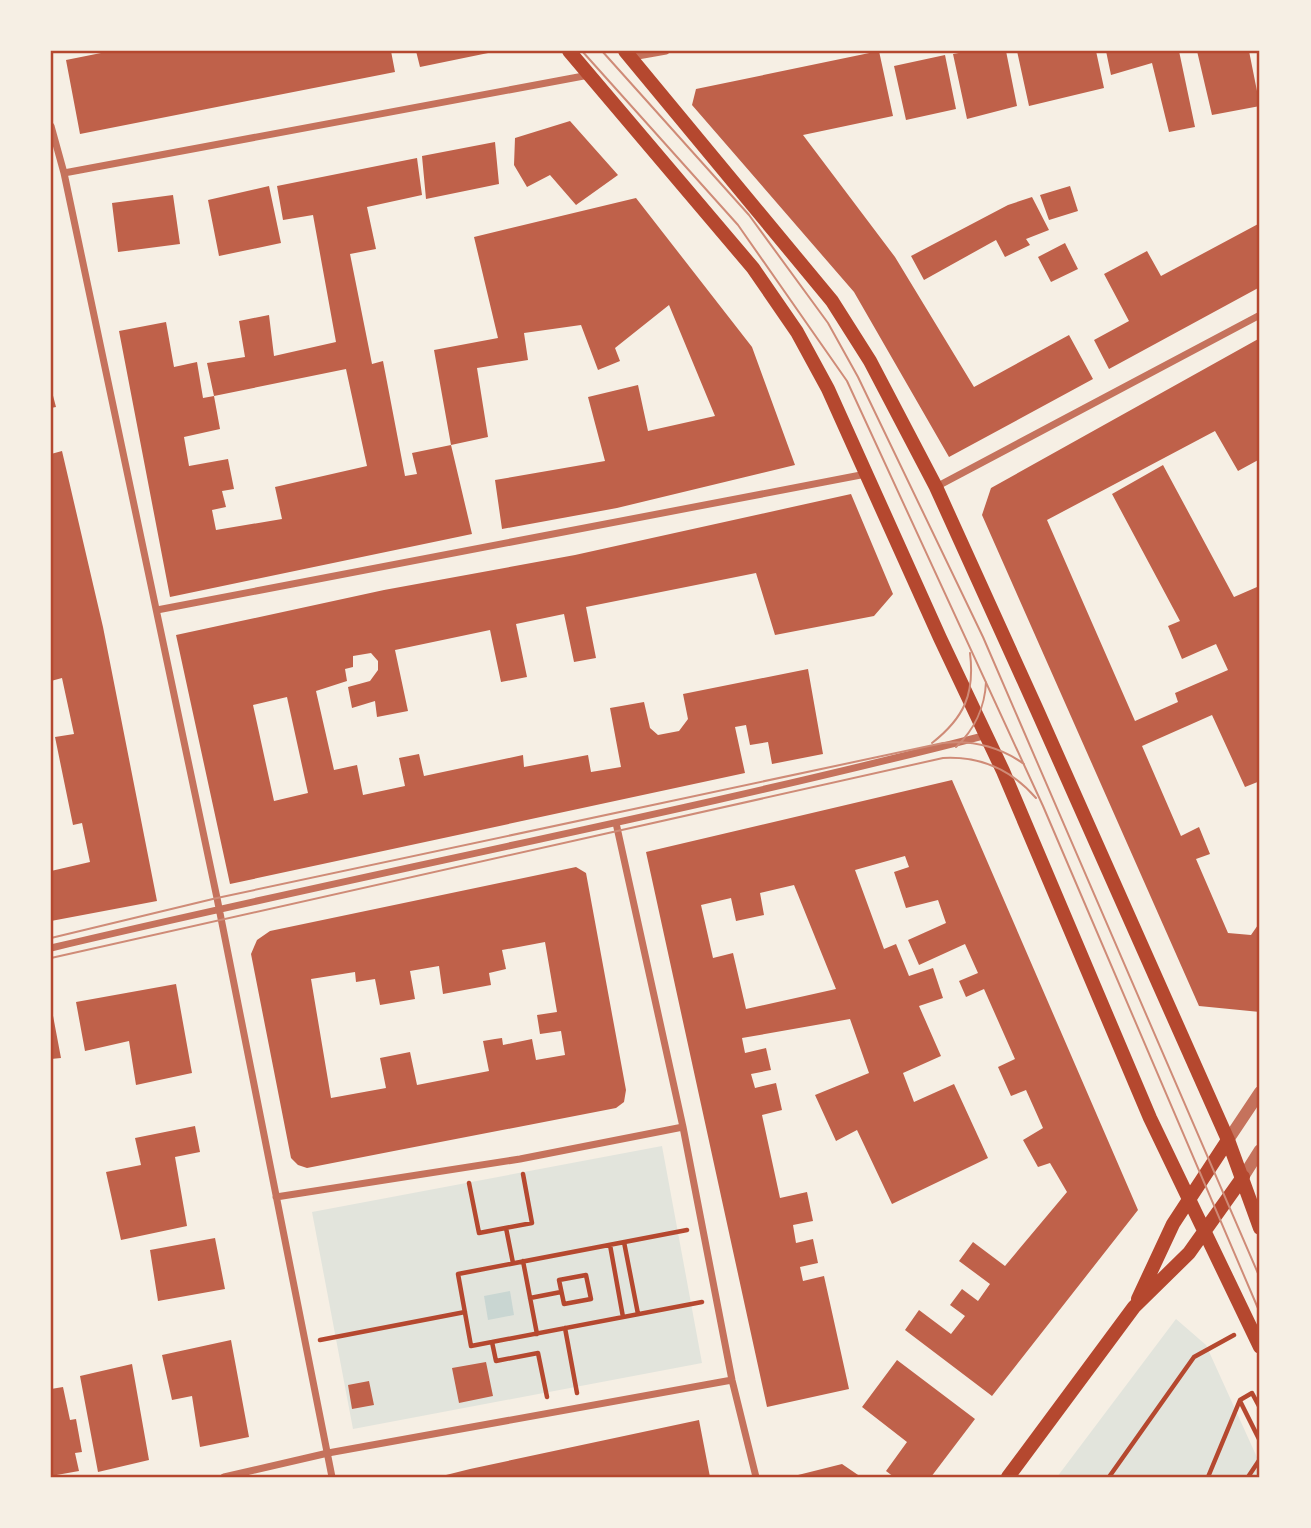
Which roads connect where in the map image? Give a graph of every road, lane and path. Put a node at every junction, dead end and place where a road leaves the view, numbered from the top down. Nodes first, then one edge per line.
1 (569, 51) edge
2 (666, 51) edge
3 (628, 54) edge
4 (590, 75) junction
5 (51, 126) edge
6 (64, 173) junction
7 (1260, 315) edge
8 (866, 474) junction
9 (936, 487) junction
10 (157, 610) junction
11 (987, 735) junction
12 (616, 823) junction
13 (218, 908) junction
14 (51, 948) edge
15 (1260, 1092) edge
16 (683, 1127) junction
17 (1228, 1140) junction
18 (1260, 1150) edge
19 (520, 1159) junction
20 (466, 1167) junction
21 (1243, 1177) junction
22 (1189, 1196) junction
23 (276, 1197) junction
24 (703, 1227) junction
25 (506, 1228) junction
26 (1260, 1228) edge
27 (1206, 1232) junction
28 (624, 1242) junction
29 (610, 1245) junction
30 (523, 1261) junction
31 (513, 1263) junction
32 (561, 1292) junction
33 (530, 1298) junction
34 (716, 1299) junction
35 (1134, 1307) junction
36 (465, 1312) junction
37 (638, 1314) junction
38 (623, 1317) junction
39 (565, 1328) junction
40 (1238, 1332) dead end
41 (537, 1334) junction
42 (492, 1342) junction
43 (305, 1343) junction
44 (1260, 1347) edge
45 (732, 1380) junction
46 (1240, 1400) junction
47 (580, 1408) junction
48 (1260, 1408) edge
49 (550, 1413) junction
50 (1260, 1441) edge
51 (328, 1453) junction
52 (1260, 1461) edge
53 (224, 1477) edge
54 (332, 1477) edge
55 (755, 1477) edge
56 (1008, 1477) edge
57 (1109, 1477) edge
58 (1208, 1477) edge
59 (1248, 1477) edge

1 - 4 main road
2 - 3 street
3 - 9 main road
4 - 6 street
4 - 8 main road
5 - 6 street
6 - 10 street
7 - 9 street
8 - 10 street
8 - 11 main road
9 - 17 main road
10 - 13 street
11 - 12 street
11 - 22 main road
12 - 13 street
12 - 16 street
13 - 14 street
13 - 23 street
15 - 17 street
16 - 19 street
16 - 24 street
17 - 21 main road
17 - 22 main road
18 - 21 street
19 - 20 street
19 - 25 path
20 - 23 street
20 - 25 path
21 - 26 main road
21 - 27 main road
22 - 27 main road
22 - 35 main road
23 - 43 street
24 - 28 path
24 - 34 street
25 - 31 path
27 - 35 main road
27 - 44 main road
28 - 29 path
28 - 37 path
29 - 30 path
29 - 38 path
30 - 31 path
30 - 33 path
31 - 36 path
32 - 32 path
32 - 33 path
33 - 41 path
34 - 37 path
34 - 45 street
35 - 56 main road
36 - 42 path
36 - 43 path
37 - 38 path
38 - 39 path
39 - 41 path
39 - 47 path
40 - 57 path
41 - 42 path
42 - 49 path
43 - 51 street
45 - 47 street
45 - 55 street
46 - 48 path
46 - 50 path
46 - 58 path
47 - 49 street
49 - 51 street
51 - 53 street
51 - 54 street
52 - 59 path

